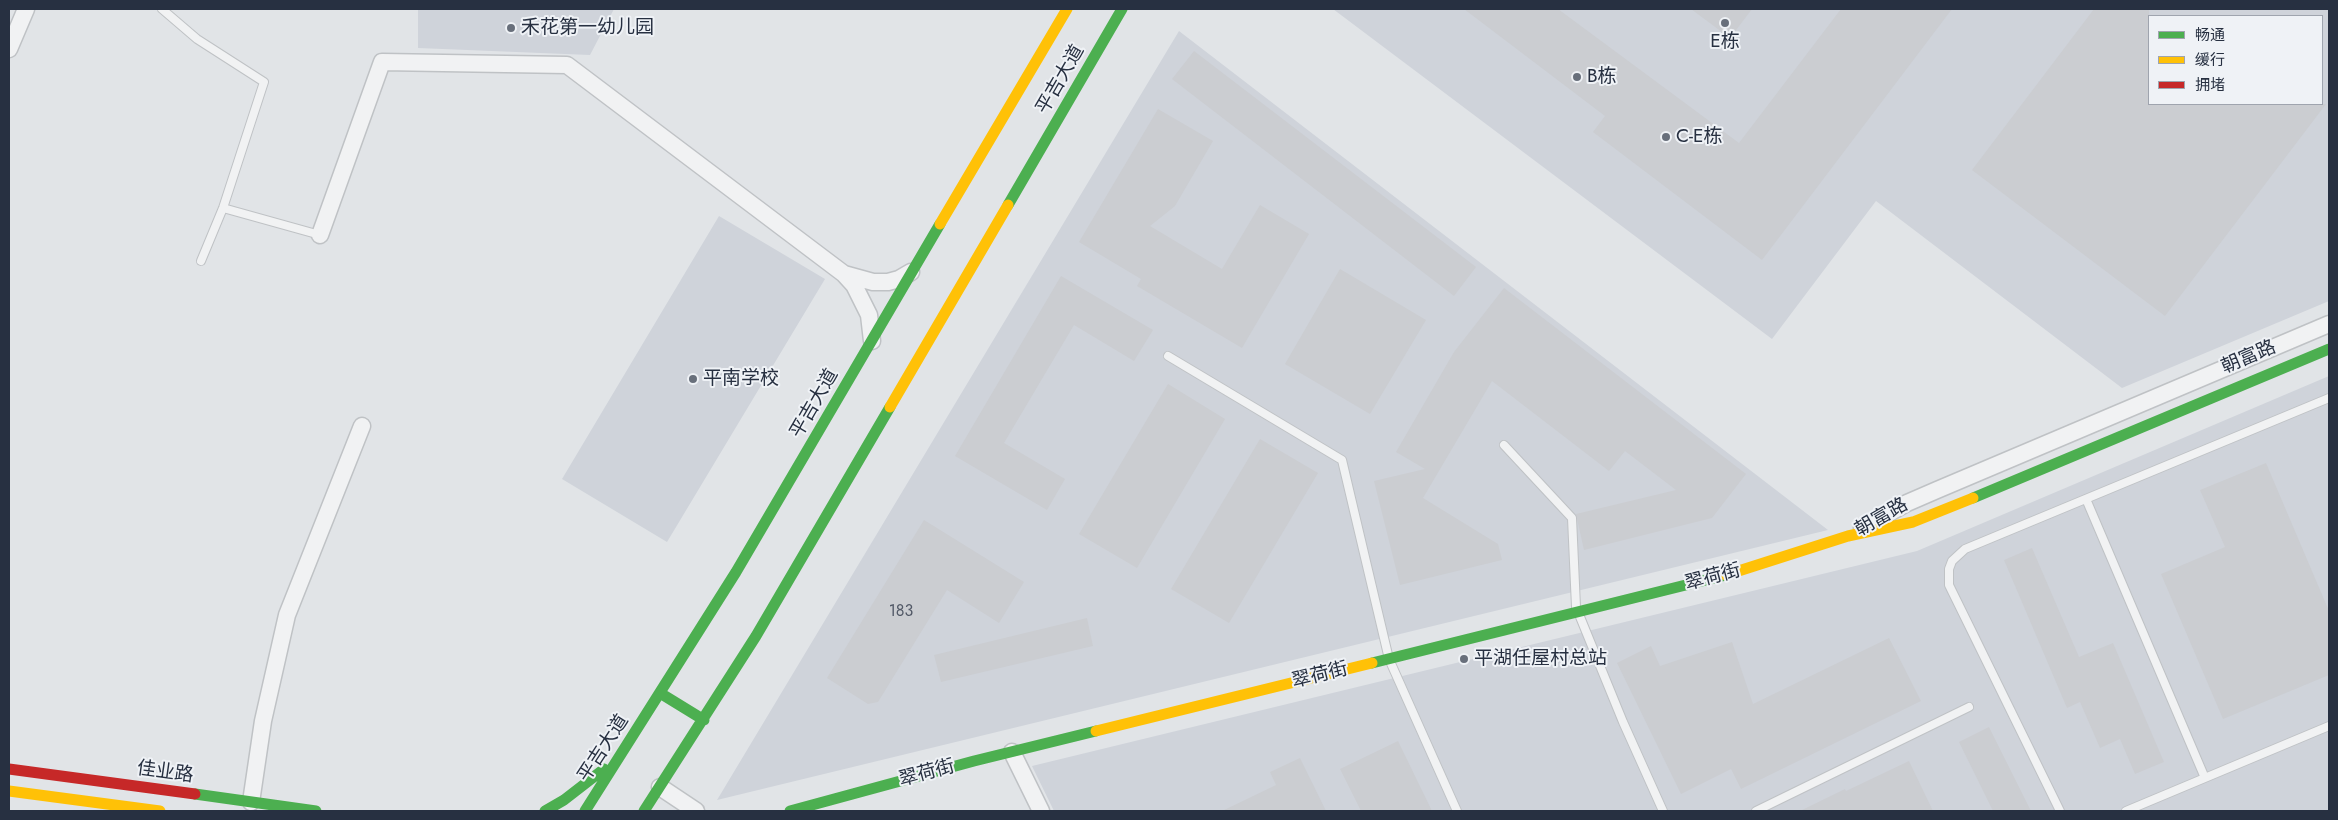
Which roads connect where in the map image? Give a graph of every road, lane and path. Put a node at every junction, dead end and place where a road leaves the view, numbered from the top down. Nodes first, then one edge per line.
1 (26, 9) edge
2 (162, 9) edge
3 (1067, 9) edge
4 (1122, 9) edge
5 (9, 49) edge
6 (223, 208) junction
7 (320, 235) joint
8 (201, 262) dead end
9 (913, 271) junction
10 (844, 274) junction
11 (2329, 324) edge
12 (872, 341) junction
13 (2329, 349) edge
14 (1168, 356) dead end
15 (2329, 398) edge
16 (362, 426) dead end
17 (1504, 446) dead end
18 (2086, 499) junction
19 (1848, 536) junction
20 (1578, 612) junction
21 (1389, 658) junction
22 (660, 693) junction
23 (1969, 707) dead end
24 (704, 720) junction
25 (2329, 726) edge
26 (628, 744) junction
27 (1012, 752) junction
28 (9, 769) edge
29 (2204, 778) junction
30 (660, 786) junction
31 (9, 791) edge
32 (251, 802) junction
33 (160, 811) edge
34 (316, 811) edge
35 (545, 811) edge
36 (585, 811) edge
37 (644, 811) edge
38 (696, 811) edge
39 (790, 811) edge
40 (1041, 811) edge
41 (1457, 811) edge
42 (1663, 811) edge
43 (1756, 811) edge
44 (2060, 811) edge
45 (2126, 811) edge

1 - 5 street
2 - 6 lane
3 - 9 street, 平吉大道
4 - 24 street, 平吉大道
6 - 7 lane
6 - 8 lane
7 - 10 street
9 - 10 street
9 - 12 street, 平吉大道
10 - 12 street
11 - 19 street, 朝富路
12 - 22 street, 平吉大道
13 - 19 street, 朝富路
14 - 21 lane
15 - 18 lane
16 - 32 street
17 - 20 lane
18 - 29 lane
18 - 44 lane
19 - 20 street, 翠荷街
20 - 21 street, 翠荷街
20 - 42 lane
21 - 27 street, 翠荷街
21 - 41 lane
22 - 24 street
22 - 26 street, 平吉大道
23 - 43 lane
24 - 30 street, 平吉大道
25 - 29 lane
26 - 35 street
26 - 36 street, 平吉大道
27 - 39 street, 翠荷街
27 - 40 street
28 - 32 street, 佳业路
29 - 45 lane
30 - 37 street, 平吉大道
30 - 38 street
31 - 33 street, 佳业路
32 - 34 street, 佳业路

